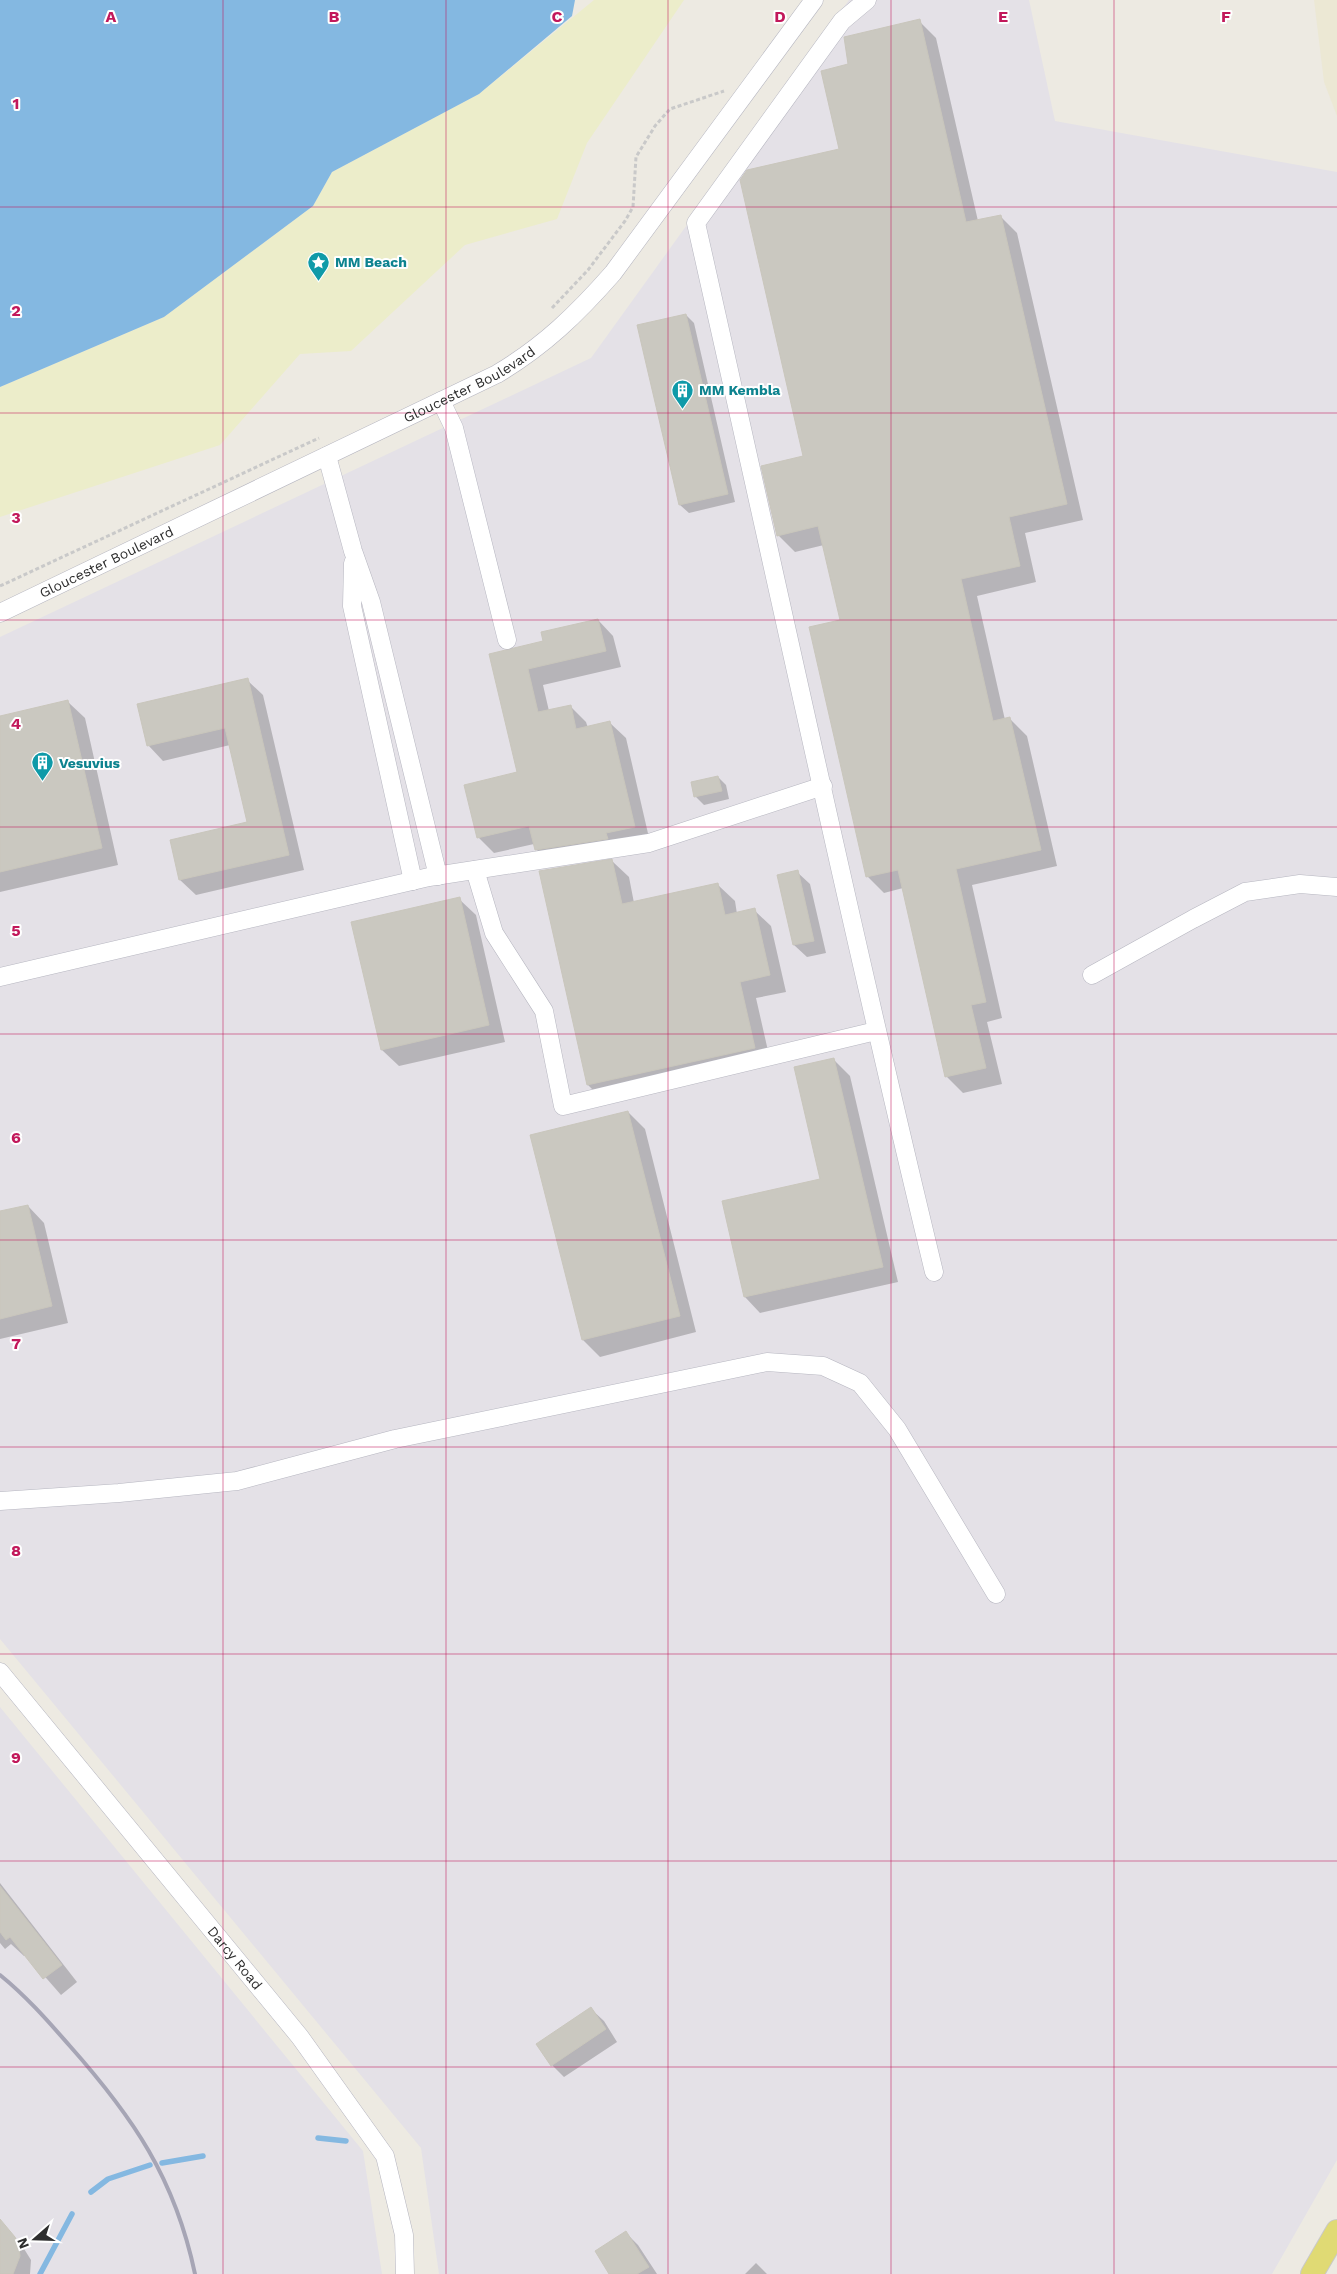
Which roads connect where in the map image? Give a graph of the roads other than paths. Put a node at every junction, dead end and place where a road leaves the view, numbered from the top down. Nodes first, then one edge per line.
1 (814, 0) edge
2 (867, 0) edge
3 (441, 401) junction
4 (327, 456) junction
5 (353, 551) junction
6 (0, 612) edge
7 (507, 640) dead end
8 (823, 786) junction
9 (475, 870) junction
10 (438, 876) junction
11 (413, 881) junction
12 (1337, 887) edge
13 (1092, 975) dead end
14 (0, 977) edge
15 (876, 1031) junction
16 (934, 1272) dead end
17 (0, 1501) edge
18 (996, 1594) dead end
19 (0, 1672) edge
20 (1337, 2231) edge
21 (405, 2274) edge
22 (1312, 2274) edge

1 - 3 street, Gloucester Boulevard
2 - 8 street
3 - 4 street, Gloucester Boulevard
3 - 7 street
4 - 5 street
4 - 6 street, Gloucester Boulevard
5 - 10 street
5 - 11 street
8 - 9 street
8 - 15 street
9 - 10 street
9 - 15 street
10 - 11 street
11 - 14 street
12 - 13 street
15 - 16 street
17 - 18 street
19 - 21 street, Darcy Road
20 - 22 main road

